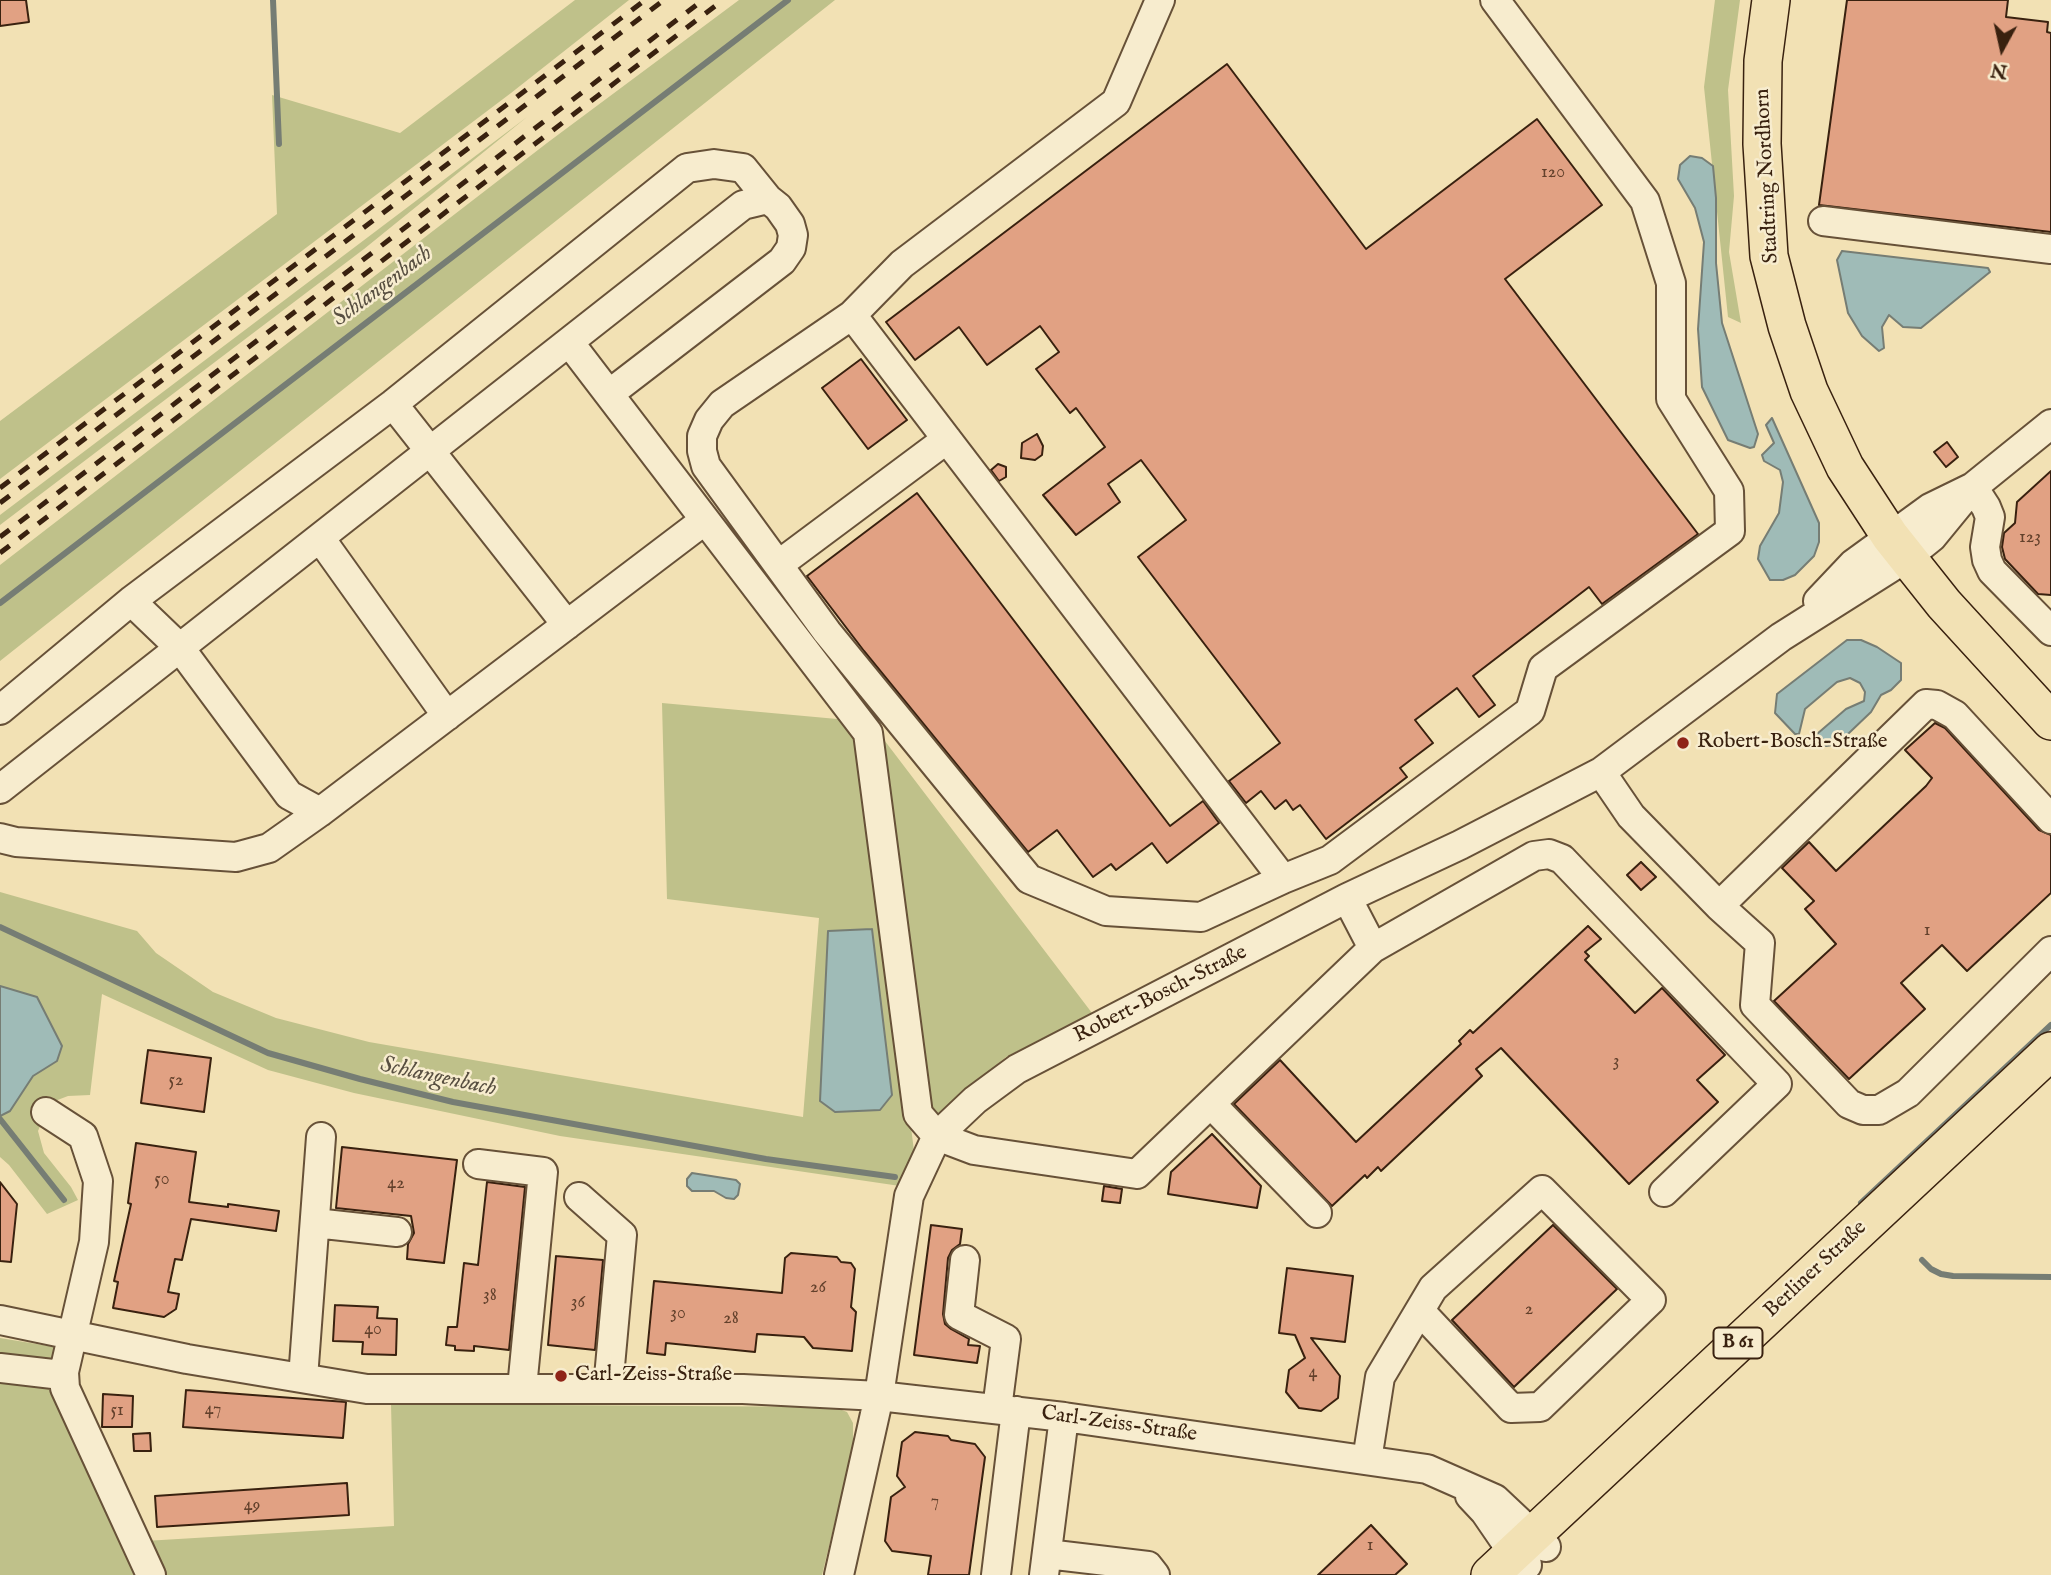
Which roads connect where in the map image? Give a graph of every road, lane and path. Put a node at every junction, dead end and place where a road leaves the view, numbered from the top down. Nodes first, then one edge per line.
1 (1160, 0) edge
2 (1495, 0) edge
3 (1771, 0) edge
4 (768, 199) junction
5 (1823, 221) dead end
6 (2051, 249) edge
7 (852, 315) junction
8 (569, 342) junction
9 (609, 394) junction
10 (393, 404) junction
11 (2051, 424) edge
12 (947, 439) junction
13 (431, 451) junction
14 (706, 466) junction
15 (680, 487) junction
16 (1973, 487) junction
17 (705, 520) junction
18 (320, 538) junction
19 (1898, 547) junction
20 (778, 565) junction
21 (131, 601) junction
22 (567, 625) junction
23 (2051, 631) edge
24 (180, 648) junction
25 (0, 710) edge
26 (447, 716) junction
27 (2051, 721) edge
28 (1609, 766) junction
29 (0, 789) edge
30 (320, 812) junction
31 (2051, 819) edge
32 (0, 838) edge
33 (1283, 879) junction
34 (1347, 898) junction
35 (1725, 899) junction
36 (1373, 948) junction
37 (2051, 951) edge
38 (2051, 1051) edge
39 (2051, 1074) edge
40 (1211, 1104) junction
41 (46, 1112) dead end
42 (937, 1136) junction
43 (321, 1137) dead end
44 (478, 1164) dead end
45 (1664, 1192) dead end
46 (579, 1197) dead end
47 (1317, 1213) dead end
48 (315, 1223) junction
49 (397, 1232) dead end
50 (965, 1260) dead end
51 (1420, 1311) junction
52 (0, 1320) edge
53 (73, 1334) junction
54 (0, 1368) edge
55 (64, 1372) junction
56 (303, 1378) junction
57 (522, 1388) junction
58 (608, 1388) junction
59 (879, 1396) junction
60 (1007, 1410) junction
61 (1064, 1417) junction
62 (1367, 1460) junction
63 (1521, 1558) edge
64 (1046, 1565) edge
65 (151, 1575) edge
66 (839, 1575) edge
67 (996, 1575) edge
68 (1156, 1575) edge

1 - 7 street
2 - 33 street
3 - 19 main road, Stadtring Nordhorn
4 - 8 street
4 - 9 street
4 - 10 street
5 - 6 street
7 - 12 street
7 - 14 street
8 - 9 street
8 - 13 street
9 - 15 street
10 - 13 street
10 - 21 street
11 - 16 street
12 - 20 street
12 - 33 street
13 - 18 street
13 - 22 street
14 - 15 street
14 - 20 street
15 - 17 street
16 - 19 street
16 - 23 street
17 - 22 street
17 - 42 street
18 - 24 street
18 - 26 street
19 - 27 main road, Stadtring Nordhorn
19 - 28 street, Robert-Bosch-Straße
20 - 33 street
21 - 24 street
21 - 25 street
22 - 26 street
24 - 29 street
24 - 30 street
26 - 30 street
28 - 34 street, Robert-Bosch-Straße
28 - 35 street
30 - 32 street
31 - 35 street
34 - 36 street
34 - 42 street, Robert-Bosch-Straße
35 - 37 street
36 - 40 street
36 - 45 street
38 - 63 main road, Berliner Straße / B 61
39 - 63 main road, Berliner Straße / B 61
40 - 42 street
40 - 47 street
41 - 53 street
42 - 59 street, Robert-Bosch-Straße
43 - 48 street
44 - 57 street
46 - 58 street
48 - 49 street
48 - 56 street
50 - 60 street
51 - 51 street
51 - 62 street
52 - 53 street, Carl-Zeiss-Straße
53 - 55 street
53 - 56 street, Carl-Zeiss-Straße
54 - 55 street
55 - 65 street
56 - 57 street, Carl-Zeiss-Straße
57 - 58 street, Carl-Zeiss-Straße
58 - 59 street, Carl-Zeiss-Straße
59 - 60 street, Carl-Zeiss-Straße
59 - 66 street, Robert-Bosch-Straße
60 - 61 street, Carl-Zeiss-Straße
60 - 67 street
61 - 62 street, Carl-Zeiss-Straße
61 - 64 street
62 - 63 street, Carl-Zeiss-Straße
64 - 68 street

